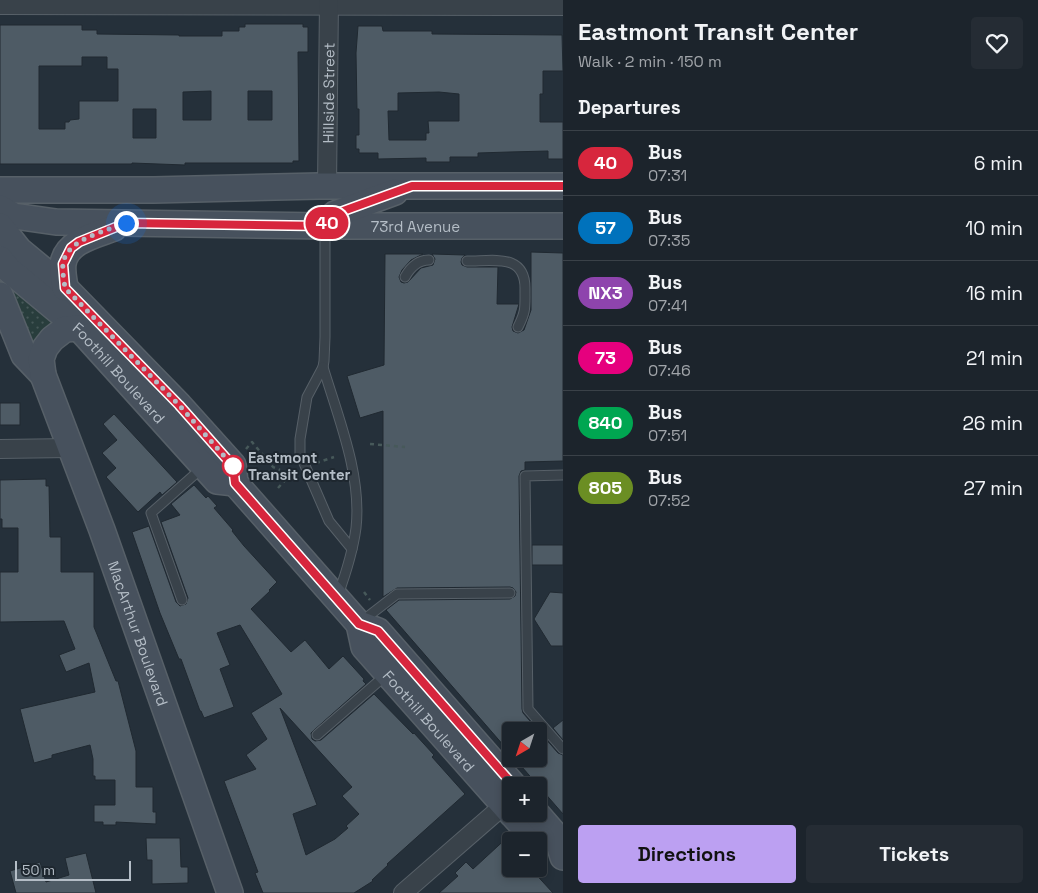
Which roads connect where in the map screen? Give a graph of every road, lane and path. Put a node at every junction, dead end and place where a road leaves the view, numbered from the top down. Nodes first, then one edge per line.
1 (328, 3) edge
2 (0, 5) edge
3 (563, 6) edge
4 (412, 186) junction
5 (563, 186) edge
6 (327, 187) junction
7 (0, 190) edge
8 (0, 208) edge
9 (126, 223) junction
10 (0, 226) edge
11 (325, 226) junction
12 (563, 226) edge
13 (0, 259) edge
14 (428, 260) dead end
15 (467, 260) dead end
16 (405, 277) dead end
17 (65, 288) junction
18 (0, 295) edge
19 (518, 327) dead end
20 (79, 328) junction
21 (323, 367) junction
22 (43, 375) junction
23 (170, 412) junction
24 (370, 444) dead end
25 (405, 447) dead end
26 (70, 448) junction
27 (0, 449) edge
28 (244, 450) dead end
29 (334, 457) dead end
30 (316, 463) dead end
31 (204, 466) junction
32 (280, 470) dead end
33 (563, 475) edge
34 (287, 478) dead end
35 (235, 483) junction
36 (278, 488) dead end
37 (352, 549) junction
38 (364, 592) dead end
39 (510, 593) dead end
40 (336, 599) junction
41 (182, 600) dead end
42 (370, 600) dead end
43 (359, 624) junction
44 (388, 674) junction
45 (317, 735) dead end
46 (563, 749) edge
47 (502, 791) edge
48 (502, 794) edge
49 (502, 810) edge
50 (544, 822) edge
51 (547, 851) edge
52 (563, 857) edge
53 (230, 893) edge
54 (403, 893) edge

1 - 2 street
1 - 3 street
1 - 6 street, Hillside Street
4 - 5 main road
4 - 6 main road
4 - 11 main road
6 - 7 main road
8 - 9 main road, 73rd Avenue
9 - 11 main road, 73rd Avenue
9 - 17 main road
10 - 17 main road, Foothill Boulevard
11 - 12 main road, 73rd Avenue
11 - 21 lane
13 - 20 main road, Foothill Boulevard
14 - 16 lane
15 - 19 lane
17 - 23 main road, Foothill Boulevard
18 - 22 main road, MacArthur Boulevard
20 - 22 main road, MacArthur Boulevard
20 - 23 main road, Foothill Boulevard
21 - 37 lane
21 - 37 lane
22 - 26 main road, MacArthur Boulevard
23 - 31 main road, Foothill Boulevard
23 - 35 main road, Foothill Boulevard
24 - 25 path
26 - 27 street
26 - 53 main road, MacArthur Boulevard
28 - 32 path
29 - 30 path
31 - 35 main road, Foothill Boulevard
31 - 41 lane
33 - 46 lane
34 - 36 path
35 - 40 main road, Foothill Boulevard
37 - 40 lane
38 - 42 path
39 - 43 lane
40 - 43 main road, Foothill Boulevard
43 - 44 main road, Foothill Boulevard
43 - 47 main road, Foothill Boulevard
44 - 45 lane
44 - 48 main road, Foothill Boulevard
49 - 54 street
50 - 52 main road, Foothill Boulevard
51 - 52 main road, Foothill Boulevard

